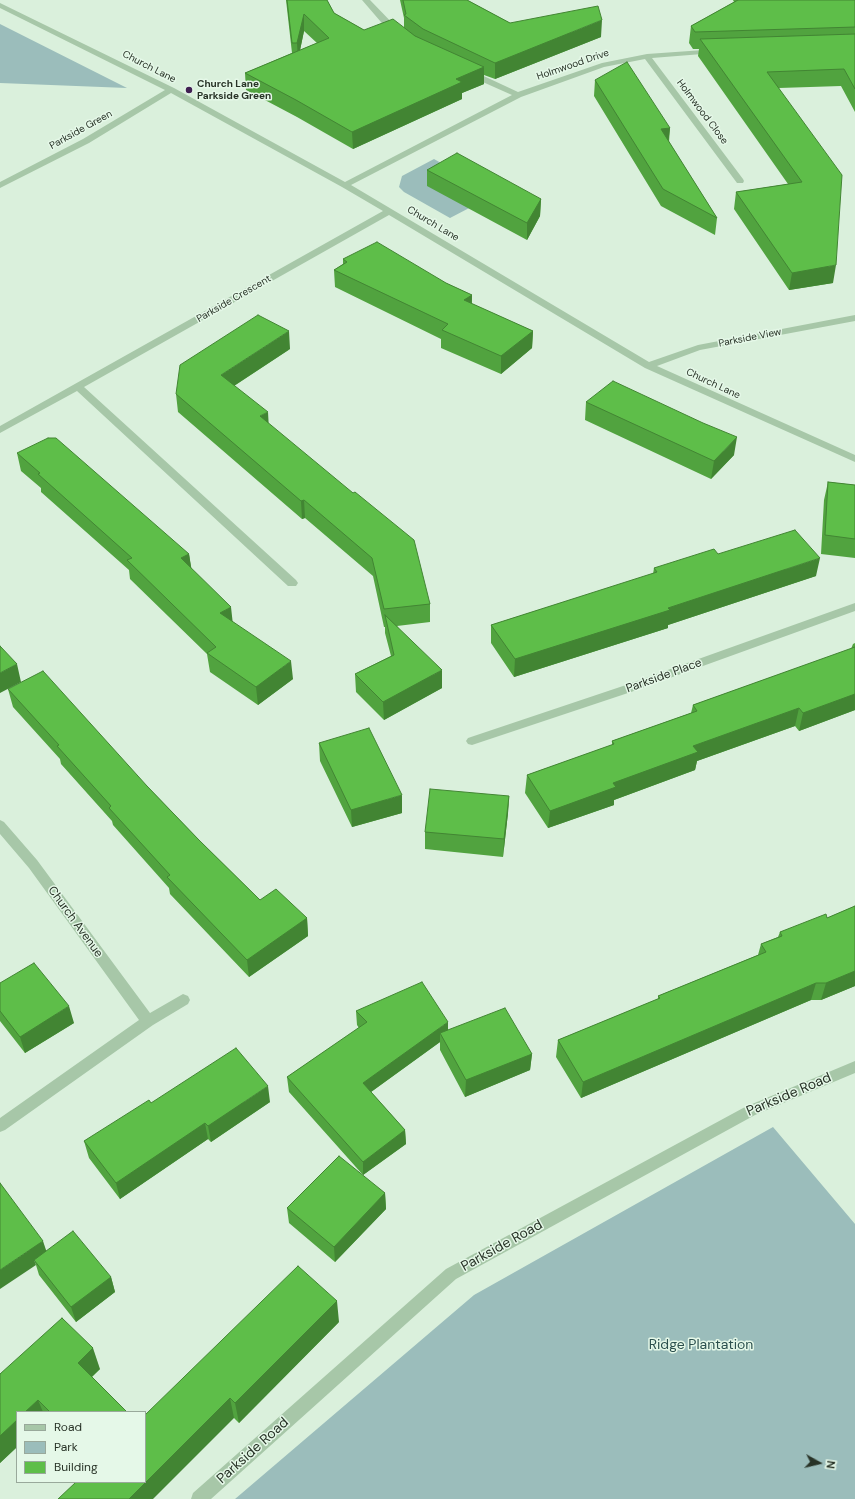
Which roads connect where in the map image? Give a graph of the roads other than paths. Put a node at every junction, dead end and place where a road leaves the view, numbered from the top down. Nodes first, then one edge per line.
1 (366, 0) edge
2 (0, 4) edge
3 (402, 36) edge
4 (723, 51) edge
5 (646, 56) junction
6 (462, 69) edge
7 (170, 90) junction
8 (518, 95) junction
9 (740, 181) dead end
10 (0, 185) edge
11 (345, 186) junction
12 (389, 210) junction
13 (855, 318) edge
14 (648, 366) junction
15 (78, 387) junction
16 (0, 430) edge
17 (855, 459) edge
18 (292, 582) dead end
19 (855, 607) edge
20 (472, 741) dead end
21 (0, 825) edge
22 (183, 1000) dead end
23 (148, 1020) junction
24 (855, 1066) edge
25 (0, 1126) edge
26 (199, 1499) edge

1 - 3 street
2 - 7 street, Church Lane
4 - 5 street, Holmwood Drive
5 - 8 street, Holmwood Drive
5 - 9 street, Holmwood Close
6 - 8 street
7 - 10 street, Parkside Green
7 - 11 street, Church Lane
8 - 11 street, Holmwood Drive
11 - 12 street, Church Lane
12 - 14 street, Church Lane
12 - 15 street, Parkside Crescent
13 - 14 street, Parkside View
14 - 17 street, Church Lane
15 - 16 street, Parkside Crescent
15 - 18 street
19 - 20 street, Parkside Place
21 - 23 street, Church Avenue
22 - 23 street
23 - 25 street
24 - 26 street, Parkside Road

